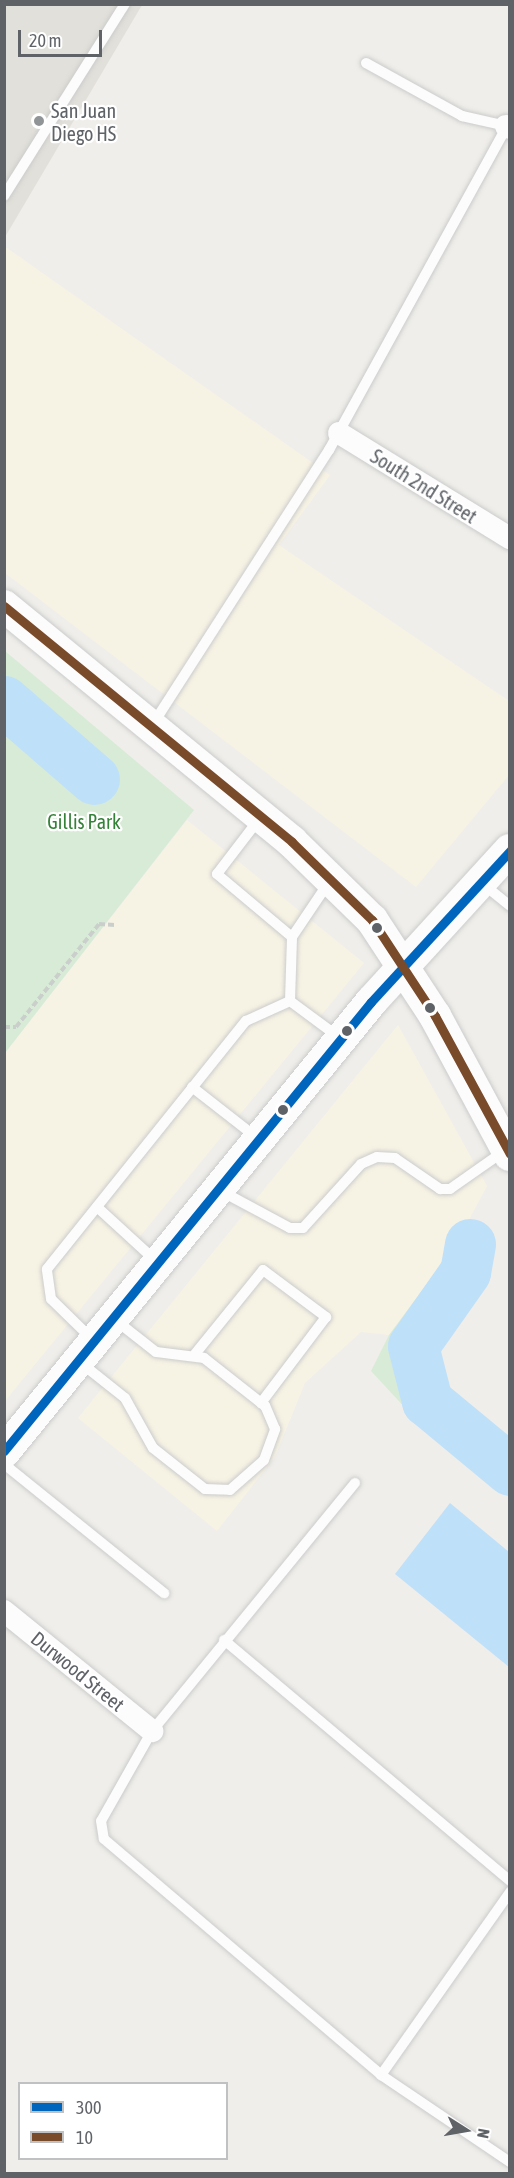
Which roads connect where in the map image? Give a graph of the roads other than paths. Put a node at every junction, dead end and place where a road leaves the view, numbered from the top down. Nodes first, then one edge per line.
1 (125, 4) edge
2 (366, 63) dead end
3 (508, 125) edge
4 (4, 196) edge
5 (339, 433) junction
6 (510, 538) edge
7 (4, 606) edge
8 (152, 727) junction
9 (260, 817) junction
10 (510, 850) edge
11 (332, 878) junction
12 (483, 884) junction
13 (510, 906) edge
14 (292, 937) junction
15 (406, 967) junction
16 (290, 1000) junction
17 (343, 1036) junction
18 (192, 1087) junction
19 (505, 1136) edge
20 (259, 1139) junction
21 (218, 1189) junction
22 (97, 1207) junction
23 (158, 1263) junction
24 (95, 1340) junction
25 (195, 1354) junction
26 (261, 1403) junction
27 (9, 1436) edge
28 (4, 1464) edge
29 (355, 1483) dead end
30 (164, 1593) dead end
31 (4, 1611) edge
32 (224, 1640) junction
33 (152, 1731) junction
34 (510, 1881) edge
35 (510, 1892) edge
36 (381, 2075) junction
37 (510, 2162) edge

1 - 4 lane
2 - 3 lane
3 - 5 lane
5 - 6 street, South 2nd Street
5 - 8 lane
7 - 8 main road
8 - 9 main road
9 - 11 main road
9 - 14 lane
10 - 12 main road
11 - 14 lane
11 - 15 main road
12 - 13 lane
12 - 15 main road
14 - 16 lane
15 - 17 main road
15 - 19 main road
16 - 17 lane
16 - 18 lane
17 - 20 main road
18 - 20 lane
18 - 22 lane
19 - 21 lane
20 - 21 main road
21 - 23 main road
22 - 23 lane
22 - 24 lane
23 - 24 main road
24 - 25 lane
24 - 26 lane
24 - 27 main road
25 - 26 lane
25 - 26 lane
28 - 30 lane
29 - 32 lane
31 - 33 street, Durwood Street
32 - 33 lane
32 - 34 lane
33 - 36 lane
35 - 36 lane
36 - 37 lane

